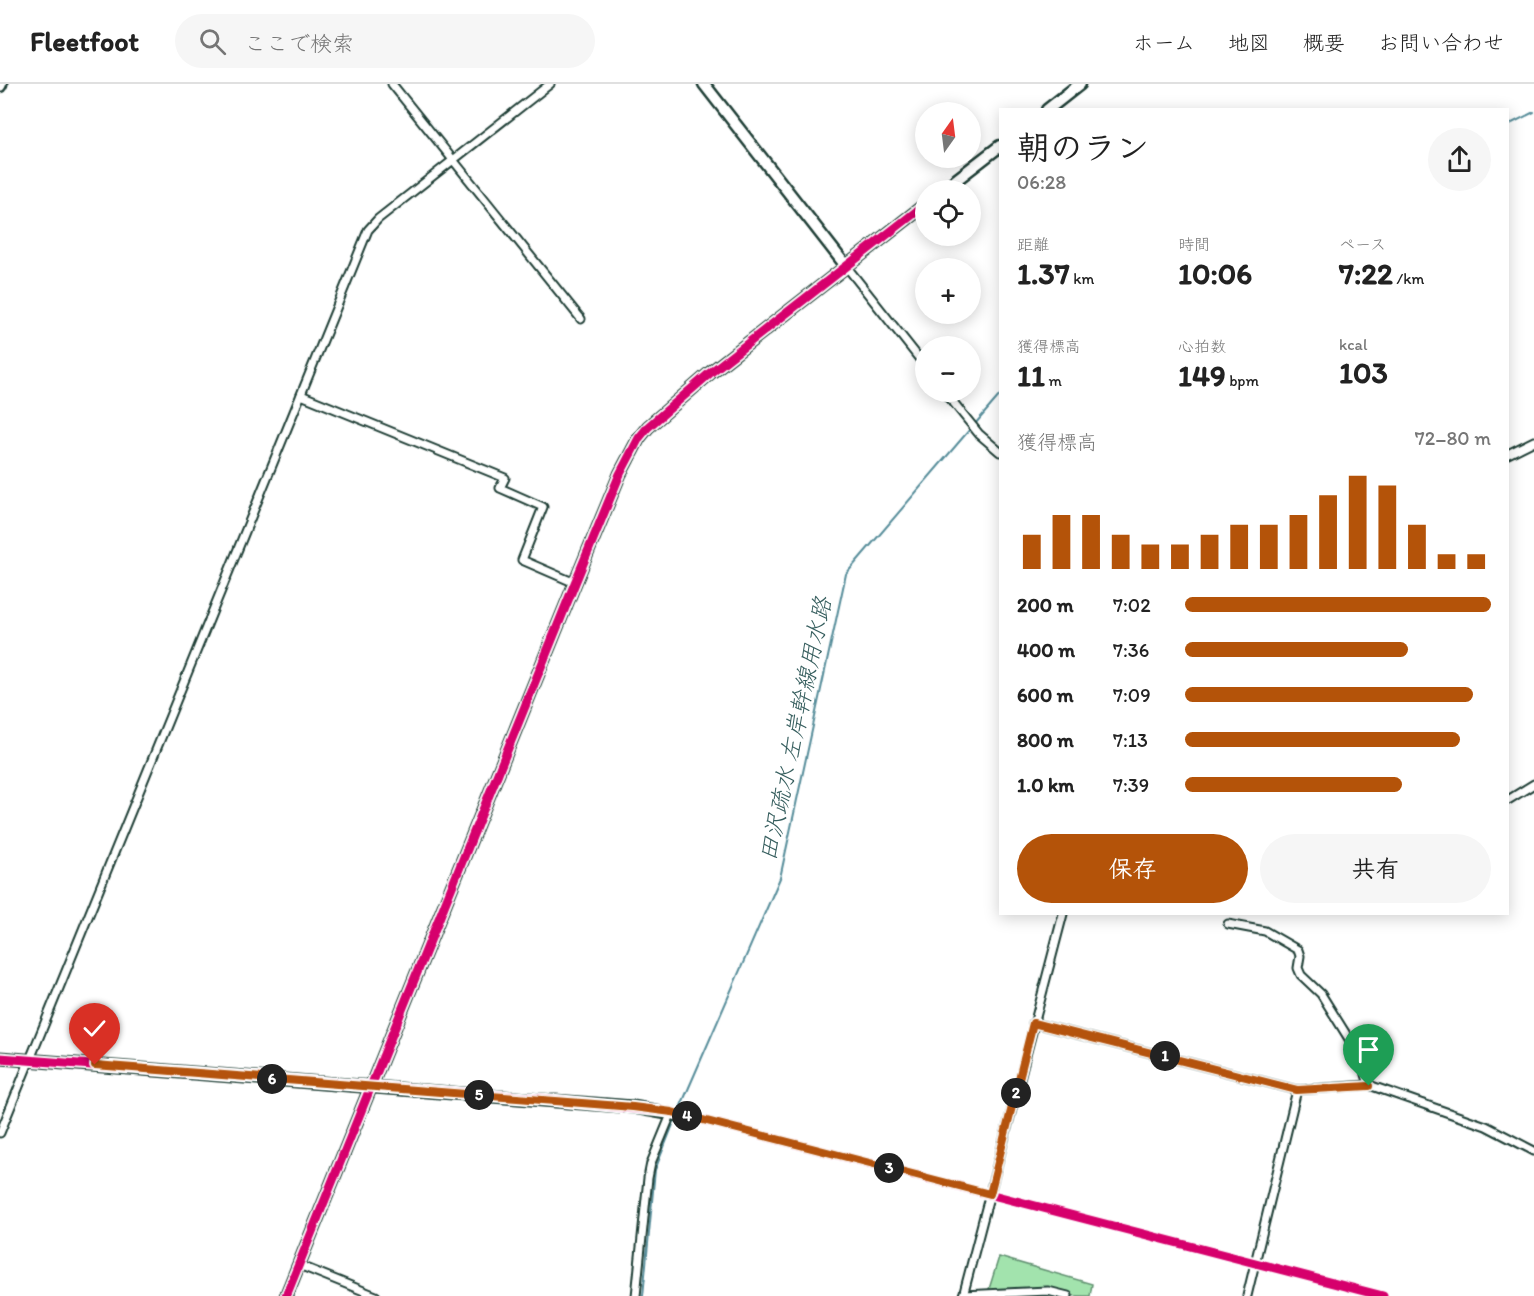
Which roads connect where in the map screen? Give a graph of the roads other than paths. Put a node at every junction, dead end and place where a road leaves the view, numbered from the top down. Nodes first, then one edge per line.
1 (392, 84) edge
2 (550, 84) edge
3 (704, 84) edge
4 (1080, 84) edge
5 (1050, 108) edge
6 (999, 147) edge
7 (452, 161) junction
8 (956, 180) edge
9 (915, 213) edge
10 (846, 266) junction
11 (581, 319) dead end
12 (915, 353) edge
13 (301, 395) junction
14 (953, 402) edge
15 (1534, 441) edge
16 (999, 451) edge
17 (1509, 454) edge
18 (575, 583) junction
19 (1534, 784) edge
20 (1509, 799) edge
21 (1063, 915) edge
22 (1228, 924) dead end
23 (1033, 1023) junction
24 (0, 1058) edge
25 (29, 1061) junction
26 (1369, 1086) junction
27 (370, 1087) junction
28 (1297, 1090) junction
29 (672, 1112) junction
30 (694, 1118) joint
31 (0, 1133) edge
32 (1534, 1151) edge
33 (990, 1194) junction
34 (1256, 1262) junction
35 (299, 1265) junction
36 (963, 1295) edge
37 (286, 1296) edge
38 (376, 1296) edge
39 (636, 1296) edge
40 (1068, 1296) edge
41 (1247, 1296) edge
42 (1383, 1296) edge

1 - 7 street
2 - 7 street
3 - 10 street
4 - 5 street
6 - 8 street
7 - 11 street
7 - 13 street
9 - 10 street
10 - 12 street
10 - 18 street
13 - 18 street
13 - 25 street
14 - 16 street
15 - 17 street
18 - 27 street
19 - 20 street
21 - 23 street
22 - 26 street
23 - 28 street
23 - 33 street
24 - 25 street
25 - 27 street
25 - 31 street
26 - 28 street
26 - 32 street
27 - 29 street
27 - 35 street
28 - 34 street
29 - 30 street
29 - 39 street
30 - 33 street
33 - 34 street
33 - 36 street
34 - 41 street
34 - 42 street
35 - 37 street
35 - 38 street
36 - 40 street

